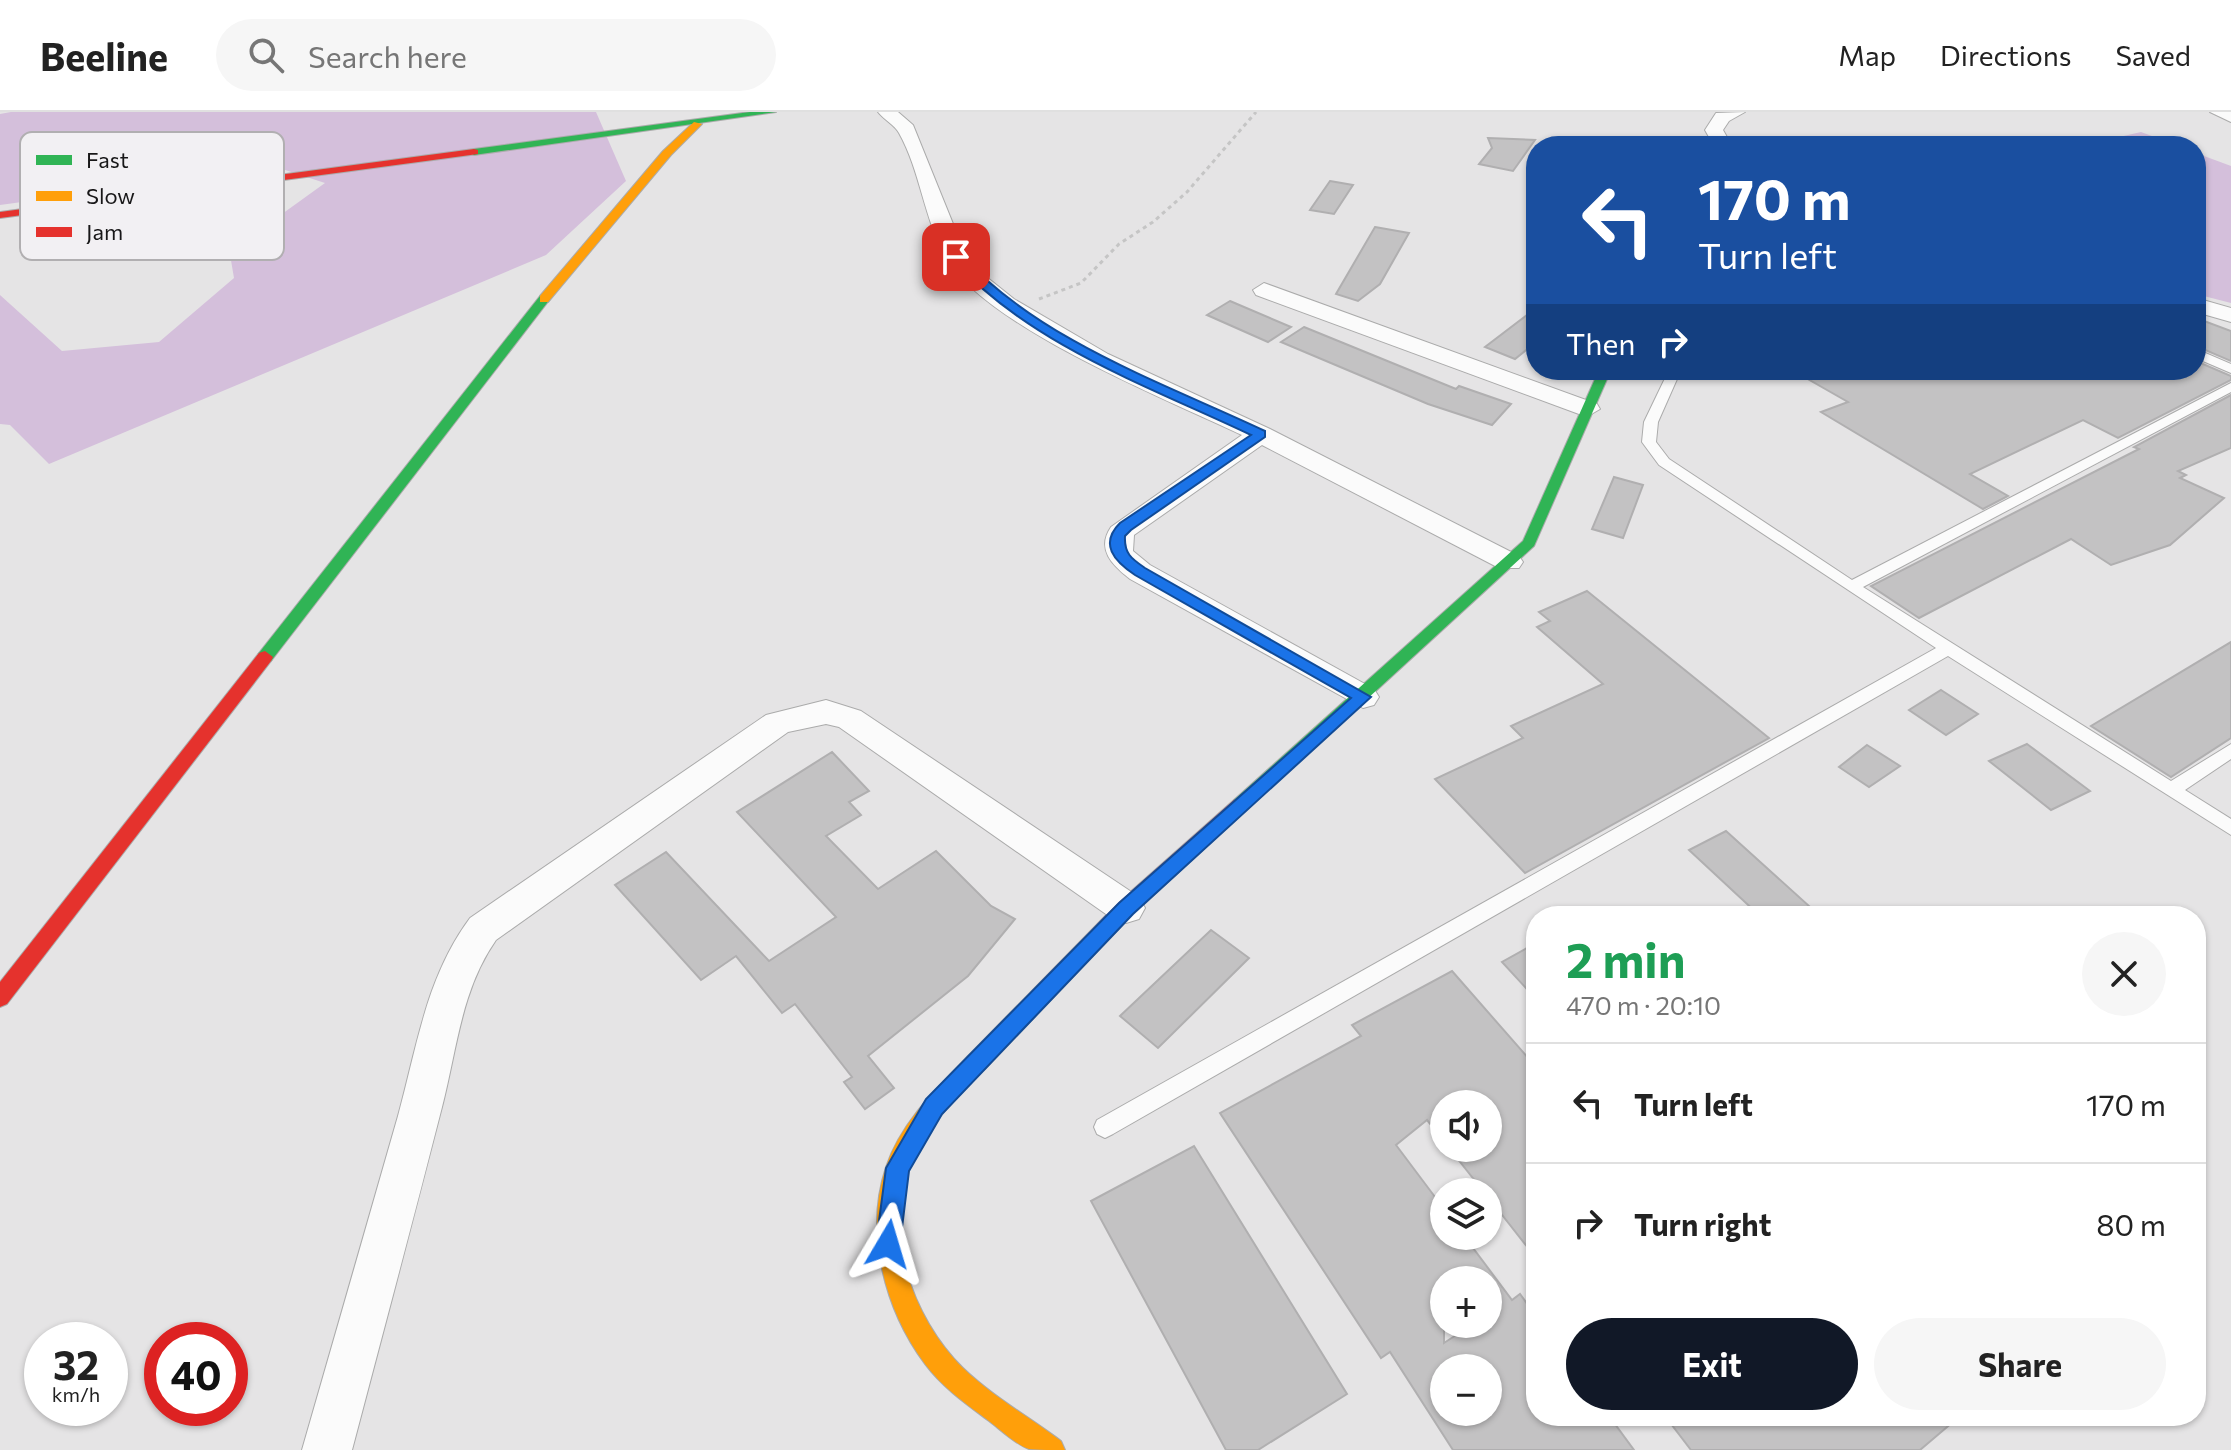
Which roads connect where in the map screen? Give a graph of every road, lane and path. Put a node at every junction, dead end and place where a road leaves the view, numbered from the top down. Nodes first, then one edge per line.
1 (771, 112) edge
2 (887, 112) edge
3 (1256, 112) edge
4 (1736, 112) edge
5 (2219, 112) edge
6 (2231, 117) edge
7 (697, 124) junction
8 (1717, 136) edge
9 (593, 138) junction
10 (656, 166) junction
11 (284, 178) edge
12 (20, 212) edge
13 (0, 215) edge
14 (1264, 290) dead end
15 (1006, 304) junction
16 (2206, 308) edge
17 (2231, 315) edge
18 (2206, 358) edge
19 (2231, 369) edge
20 (1601, 380) edge
21 (1670, 380) edge
22 (2231, 387) edge
23 (1588, 409) junction
24 (1261, 434) junction
25 (1509, 562) junction
26 (1851, 587) junction
27 (1949, 648) junction
28 (1363, 697) junction
29 (2231, 750) edge
30 (2171, 790) junction
31 (2231, 828) edge
32 (1126, 908) junction
33 (0, 998) edge
34 (1105, 1127) dead end
35 (327, 1450) edge
36 (1052, 1450) edge

1 - 7 street
2 - 15 street
3 - 15 path
4 - 8 street
5 - 6 street
7 - 9 street
7 - 10 street
9 - 10 street
9 - 11 street
10 - 33 street
12 - 13 street
14 - 23 street
15 - 24 street
16 - 17 street
18 - 19 lane
20 - 23 street
21 - 26 lane
22 - 26 lane
23 - 25 street
24 - 25 street
24 - 28 street
25 - 28 street
26 - 27 lane
27 - 30 lane
27 - 34 lane
28 - 32 street
29 - 30 lane
30 - 31 lane
32 - 35 street
32 - 36 street

